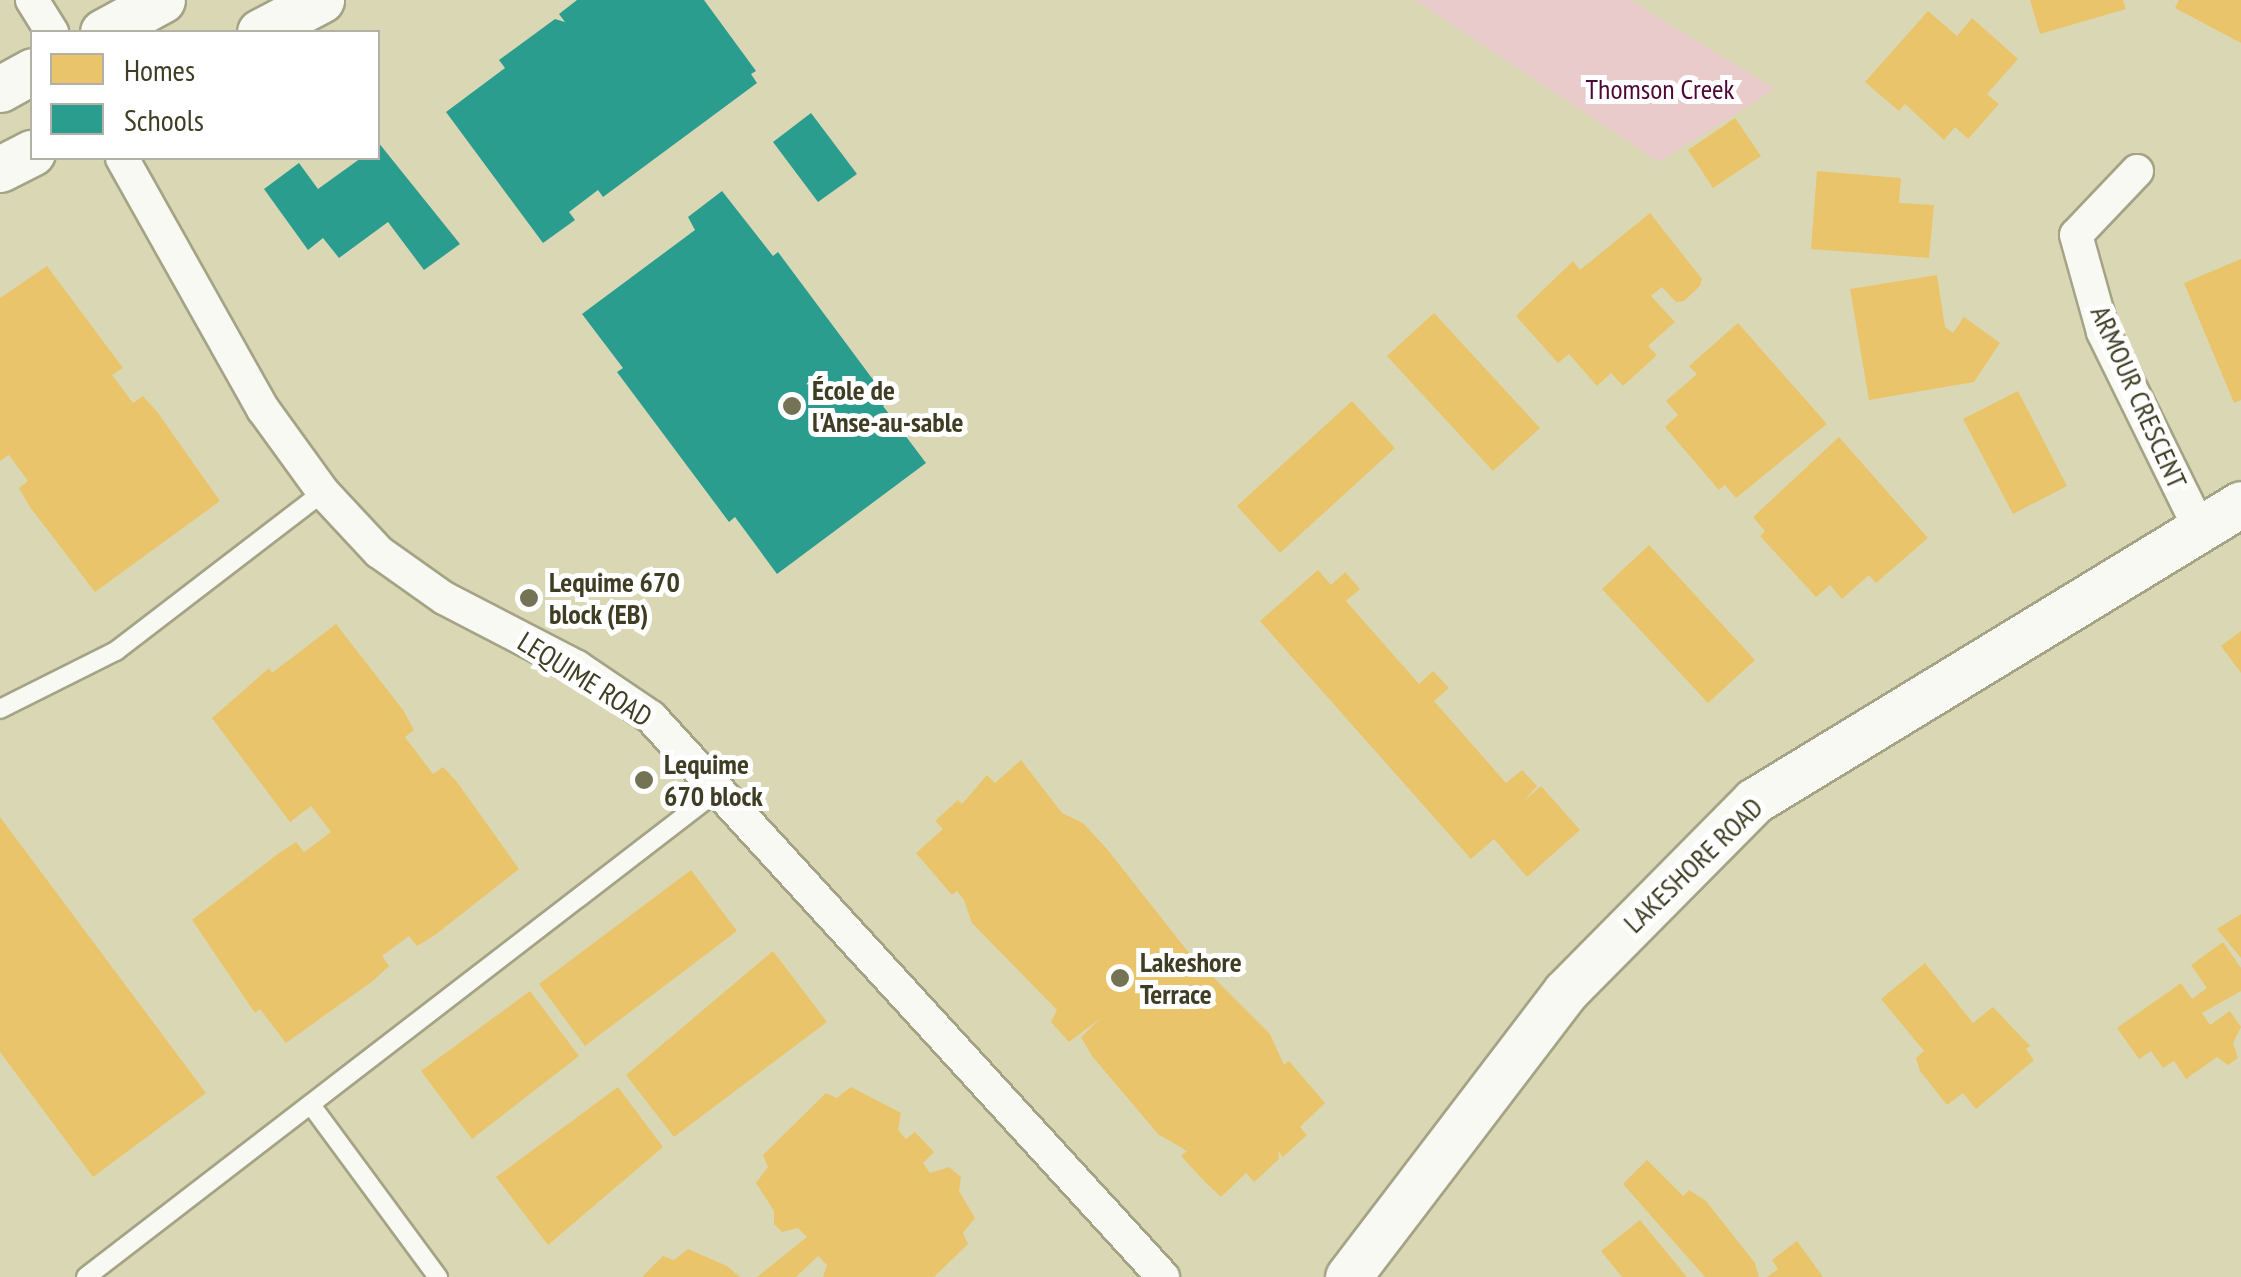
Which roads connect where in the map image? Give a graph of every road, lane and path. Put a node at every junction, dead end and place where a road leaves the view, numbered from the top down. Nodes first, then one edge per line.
1 (32, 0) edge
2 (162, 0) edge
3 (320, 0) edge
4 (51, 30) edge
5 (107, 30) edge
6 (264, 30) edge
7 (30, 72) edge
8 (0, 89) edge
9 (30, 153) edge
10 (123, 160) edge
11 (0, 170) edge
12 (2137, 170) dead end
13 (323, 492) junction
14 (2241, 504) edge
15 (2198, 527) junction
16 (0, 709) edge
17 (722, 788) junction
18 (311, 1106) junction
19 (86, 1277) edge
20 (438, 1277) edge
21 (1164, 1277) edge
22 (1348, 1277) edge

1 - 4 street
2 - 5 main road
3 - 6 main road
7 - 8 main road
9 - 11 main road
10 - 13 street, LEQUIME ROAD
12 - 15 street, ARMOUR CRESCENT
13 - 16 lane
13 - 17 street, LEQUIME ROAD
14 - 15 main road, LAKESHORE ROAD
15 - 22 main road, LAKESHORE ROAD
17 - 18 lane
17 - 21 street, LEQUIME ROAD
18 - 19 lane
18 - 20 lane

